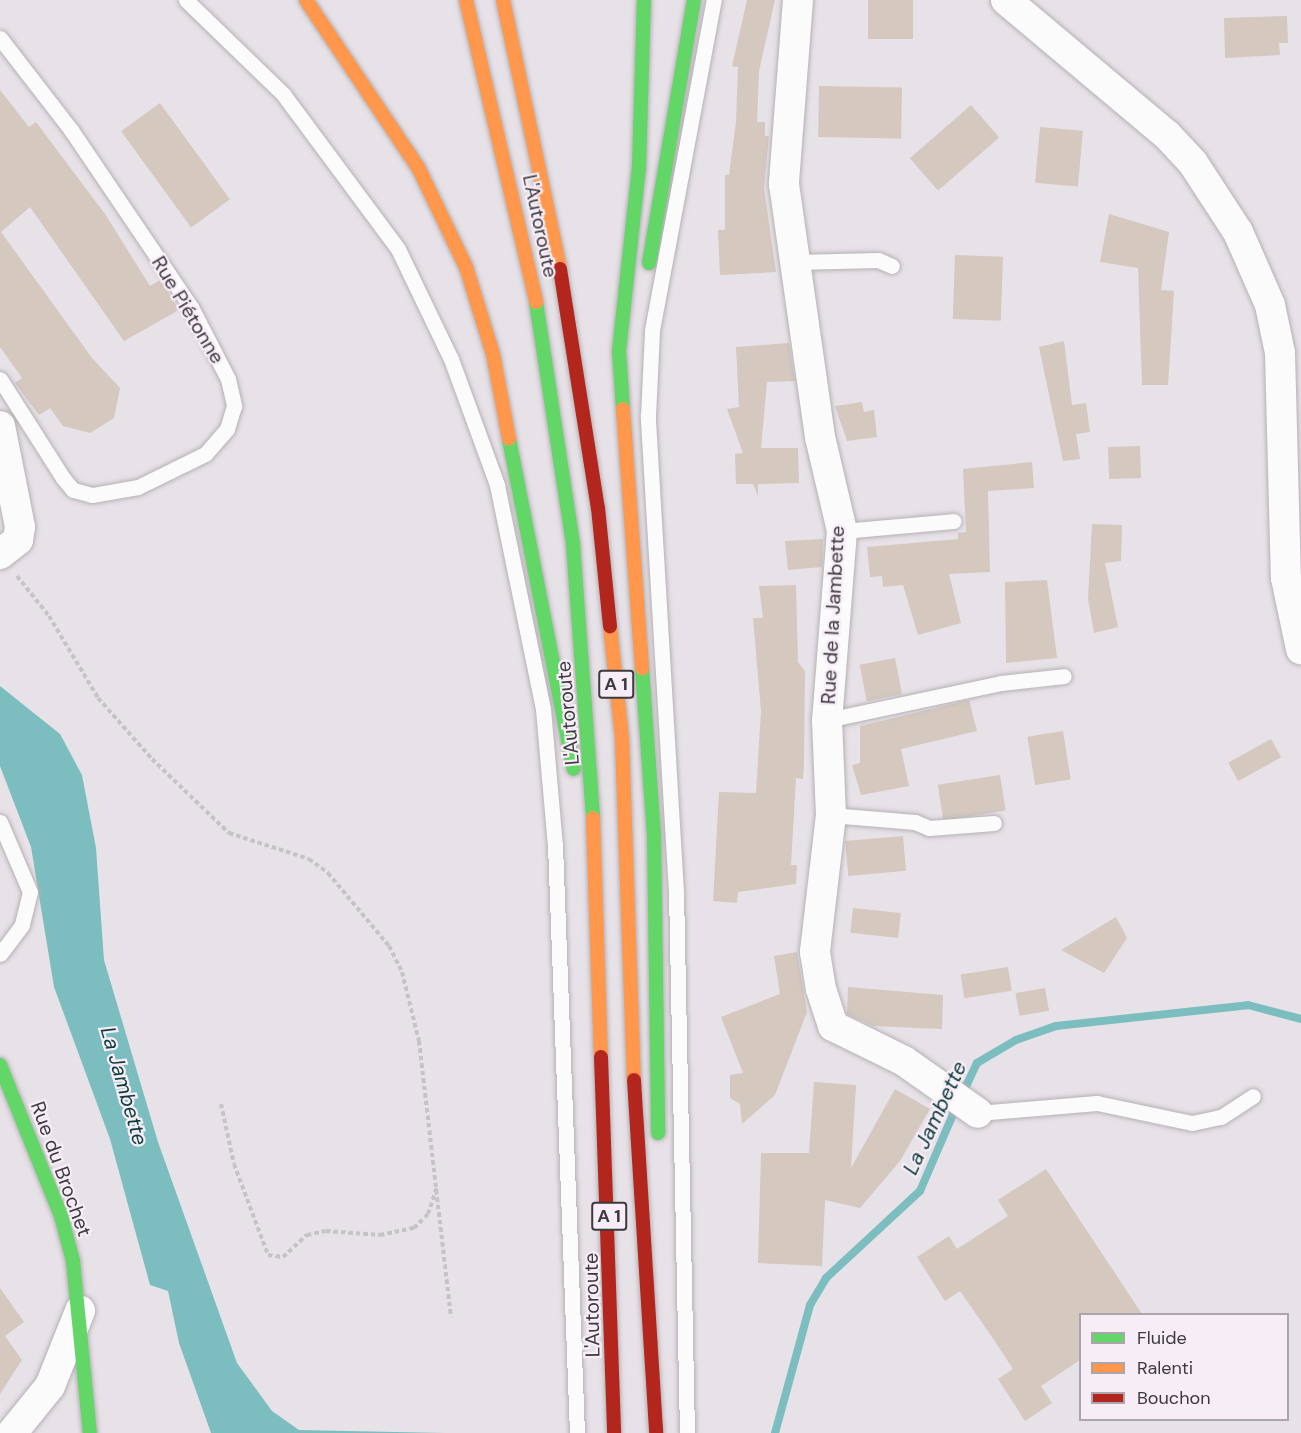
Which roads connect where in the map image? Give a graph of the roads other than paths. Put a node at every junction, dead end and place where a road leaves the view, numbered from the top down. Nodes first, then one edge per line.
1 (186, 0) edge
2 (306, 0) edge
3 (466, 0) edge
4 (503, 0) edge
5 (644, 0) edge
6 (694, 0) edge
7 (714, 0) edge
8 (798, 0) edge
9 (1007, 1) edge
10 (0, 38) edge
11 (795, 262) junction
12 (892, 266) dead end
13 (0, 379) edge
14 (0, 426) edge
15 (633, 506) junction
16 (954, 520) dead end
17 (842, 531) junction
18 (4, 560) edge
19 (1293, 580) edge
20 (1301, 649) edge
21 (1064, 676) dead end
22 (827, 720) junction
23 (831, 815) junction
24 (0, 822) edge
25 (994, 823) dead end
26 (0, 954) edge
27 (603, 1000) junction
28 (0, 1065) edge
29 (1253, 1096) dead end
30 (978, 1113) joint
31 (658, 1147) dead end
32 (657, 1182) dead end
33 (80, 1311) junction
34 (654, 1377) junction
35 (12, 1433) edge
36 (90, 1433) edge
37 (577, 1433) edge
38 (614, 1433) edge
39 (656, 1433) edge
40 (687, 1433) edge

1 - 37 lane
2 - 27 main road
3 - 27 main road, L'Autoroute / A 1
4 - 34 main road, L'Autoroute / A 1
5 - 15 main road
6 - 15 main road
7 - 40 lane
8 - 11 street, Rue de la Jambette
9 - 19 street
10 - 13 lane, Rue Piétonne
11 - 12 lane
11 - 17 street, Rue de la Jambette
14 - 18 street
15 - 31 main road
16 - 17 lane
17 - 22 street, Rue de la Jambette
19 - 20 street
21 - 22 lane
22 - 23 street, Rue de la Jambette
23 - 25 lane
23 - 30 street, Rue de la Jambette
24 - 26 lane
27 - 38 main road, L'Autoroute / A 1
28 - 33 main road, Rue du Brochet
29 - 30 lane
32 - 34 main road
33 - 35 street
33 - 36 main road, Rue du Brochet
34 - 39 main road, L'Autoroute / A 1

